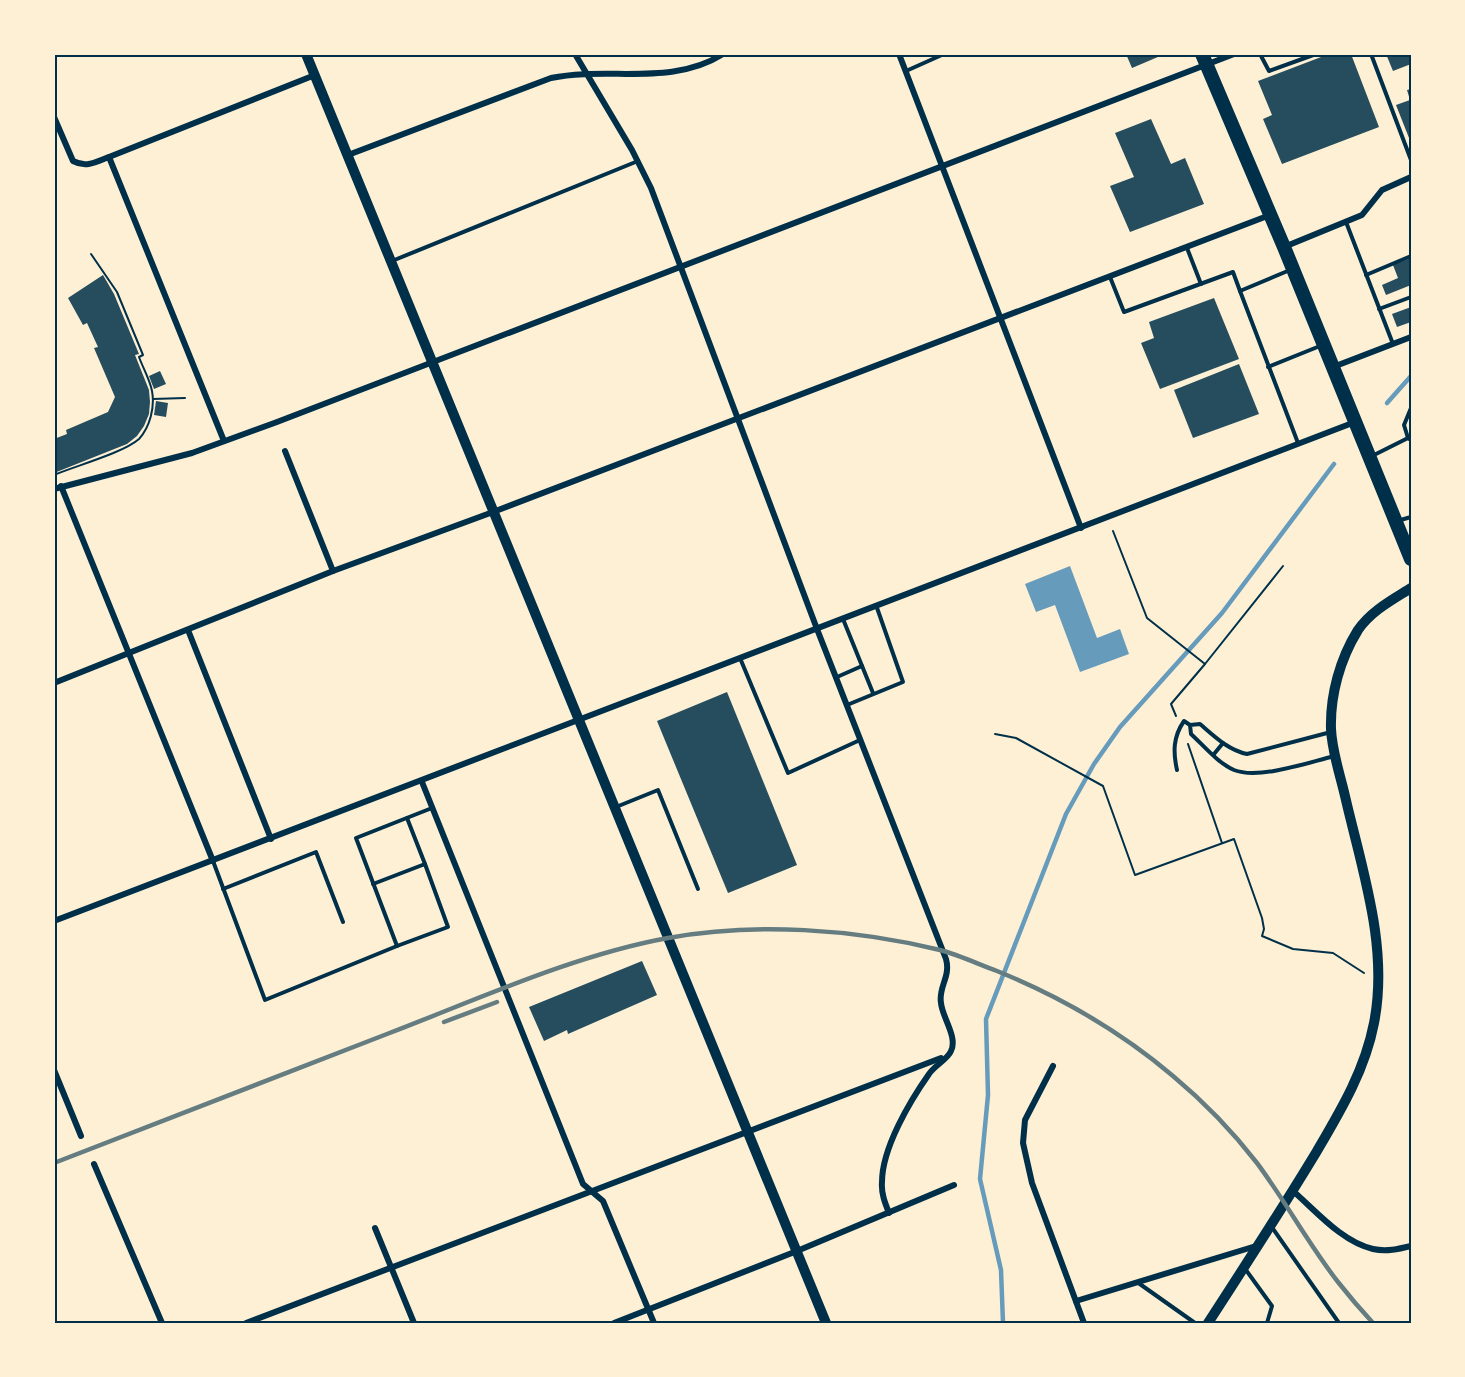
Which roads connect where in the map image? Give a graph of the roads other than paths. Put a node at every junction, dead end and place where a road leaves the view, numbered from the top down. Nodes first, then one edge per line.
1 (306, 54) edge
2 (575, 54) edge
3 (723, 54) edge
4 (899, 54) edge
5 (944, 54) edge
6 (1234, 54) edge
7 (1260, 54) edge
8 (1316, 54) edge
9 (1371, 54) edge
10 (1204, 59) edge
11 (906, 71) junction
12 (586, 73) junction
13 (315, 75) junction
14 (54, 117) edge
15 (348, 155) junction
16 (109, 157) junction
17 (1411, 160) edge
18 (638, 161) junction
19 (943, 167) junction
20 (1411, 177) edge
21 (1270, 215) junction
22 (1346, 222) junction
23 (1284, 247) junction
24 (1187, 248) junction
25 (1411, 256) edge
26 (391, 261) junction
27 (681, 267) junction
28 (1293, 269) junction
29 (1366, 275) junction
30 (1110, 277) junction
31 (1201, 284) junction
32 (1240, 291) junction
33 (1411, 297) edge
34 (1379, 309) junction
35 (1000, 318) junction
36 (1411, 337) edge
37 (1393, 344) junction
38 (1324, 345) junction
39 (432, 362) junction
40 (1268, 367) junction
41 (1333, 367) junction
42 (1411, 408) edge
43 (737, 419) junction
44 (1355, 423) junction
45 (1410, 439) edge
46 (224, 441) junction
47 (1299, 444) junction
48 (285, 451) dead end
49 (1370, 458) junction
50 (57, 488) edge
51 (493, 512) junction
52 (1411, 517) edge
53 (1396, 522) junction
54 (1081, 528) junction
55 (1411, 559) edge
56 (333, 571) junction
57 (1411, 588) edge
58 (876, 605) junction
59 (843, 619) junction
60 (817, 629) junction
61 (188, 630) junction
62 (128, 654) junction
63 (740, 658) junction
64 (862, 666) junction
65 (836, 677) junction
66 (54, 682) edge
67 (873, 693) junction
68 (847, 705) junction
69 (579, 720) junction
70 (1190, 725) junction
71 (1331, 732) junction
72 (860, 740) junction
73 (1223, 743) junction
74 (1214, 754) junction
75 (1335, 755) junction
76 (1177, 771) dead end
77 (422, 782) junction
78 (432, 808) junction
79 (615, 808) junction
80 (407, 818) junction
81 (271, 839) junction
82 (213, 861) junction
83 (425, 864) junction
84 (373, 884) junction
85 (223, 889) junction
86 (698, 889) dead end
87 (54, 921) edge
88 (343, 922) dead end
89 (397, 946) junction
90 (946, 1056) junction
91 (1053, 1066) dead end
92 (54, 1070) edge
93 (747, 1132) junction
94 (81, 1136) dead end
95 (94, 1164) dead end
96 (954, 1185) dead end
97 (592, 1191) junction
98 (1293, 1191) junction
99 (889, 1213) junction
100 (1270, 1226) junction
101 (375, 1228) dead end
102 (1258, 1245) junction
103 (1411, 1246) edge
104 (796, 1251) junction
105 (1244, 1267) junction
106 (391, 1268) junction
107 (1137, 1282) junction
108 (1076, 1301) junction
109 (648, 1308) junction
110 (162, 1323) edge
111 (246, 1323) edge
112 (414, 1323) edge
113 (614, 1323) edge
114 (654, 1323) edge
115 (826, 1323) edge
116 (1084, 1323) edge
117 (1195, 1323) edge
118 (1208, 1323) edge
119 (1267, 1323) edge
120 (1339, 1323) edge

1 - 13 street
2 - 12 street
3 - 12 street
4 - 11 street
5 - 11 lane
6 - 10 street
7 - 8 lane
9 - 17 lane
10 - 19 street
10 - 21 main road
11 - 19 street
12 - 15 street
12 - 18 street
13 - 15 street
13 - 16 street
14 - 16 street
15 - 26 street
16 - 46 street
18 - 26 lane
18 - 27 street
19 - 27 street
19 - 35 street
20 - 22 street
21 - 23 main road
21 - 24 street
22 - 23 street
22 - 29 lane
23 - 28 main road
24 - 30 street
24 - 31 lane
25 - 29 lane
26 - 39 street
27 - 39 street
27 - 43 street
28 - 32 lane
28 - 38 main road
29 - 34 lane
30 - 31 lane
30 - 35 street
31 - 32 lane
32 - 40 lane
33 - 34 lane
34 - 37 lane
35 - 43 street
35 - 54 street
36 - 37 street
37 - 41 street
38 - 40 lane
38 - 41 main road
39 - 46 street
39 - 51 street
40 - 47 lane
41 - 44 main road
42 - 45 lane
43 - 51 street
43 - 60 street
44 - 47 street
44 - 49 main road
45 - 49 lane
46 - 50 street
47 - 54 street
48 - 56 street
49 - 53 main road
50 - 62 street
51 - 56 street
51 - 69 street
52 - 53 lane
53 - 55 main road
54 - 58 street
56 - 61 street
57 - 71 street
58 - 59 street
58 - 67 lane
59 - 60 street
59 - 64 lane
60 - 63 street
60 - 65 street
61 - 62 street
61 - 81 street
62 - 66 street
62 - 82 street
63 - 69 street
63 - 72 lane
64 - 65 lane
64 - 67 lane
65 - 68 street
67 - 68 lane
68 - 72 street
69 - 77 street
69 - 79 street
70 - 73 lane
70 - 74 lane
70 - 76 lane
71 - 73 lane
71 - 75 street
72 - 90 street
73 - 74 lane
74 - 75 lane
75 - 98 street
77 - 78 street
77 - 81 street
78 - 80 lane
78 - 97 street
79 - 86 lane
79 - 93 street
80 - 83 lane
80 - 84 lane
81 - 82 street
82 - 85 lane
82 - 87 street
83 - 84 lane
83 - 89 lane
84 - 89 lane
85 - 88 lane
85 - 89 lane
90 - 93 street
90 - 99 street
91 - 108 street
92 - 94 street
93 - 97 street
93 - 104 street
95 - 110 street
96 - 99 street
97 - 106 street
97 - 109 street
98 - 100 street
98 - 103 street
99 - 104 street
100 - 102 street
100 - 120 lane
101 - 106 street
102 - 105 street
102 - 107 street
104 - 109 street
104 - 115 street
105 - 118 street
105 - 119 lane
106 - 111 street
106 - 112 street
107 - 108 street
107 - 117 lane
108 - 116 street
109 - 113 street
109 - 114 street

